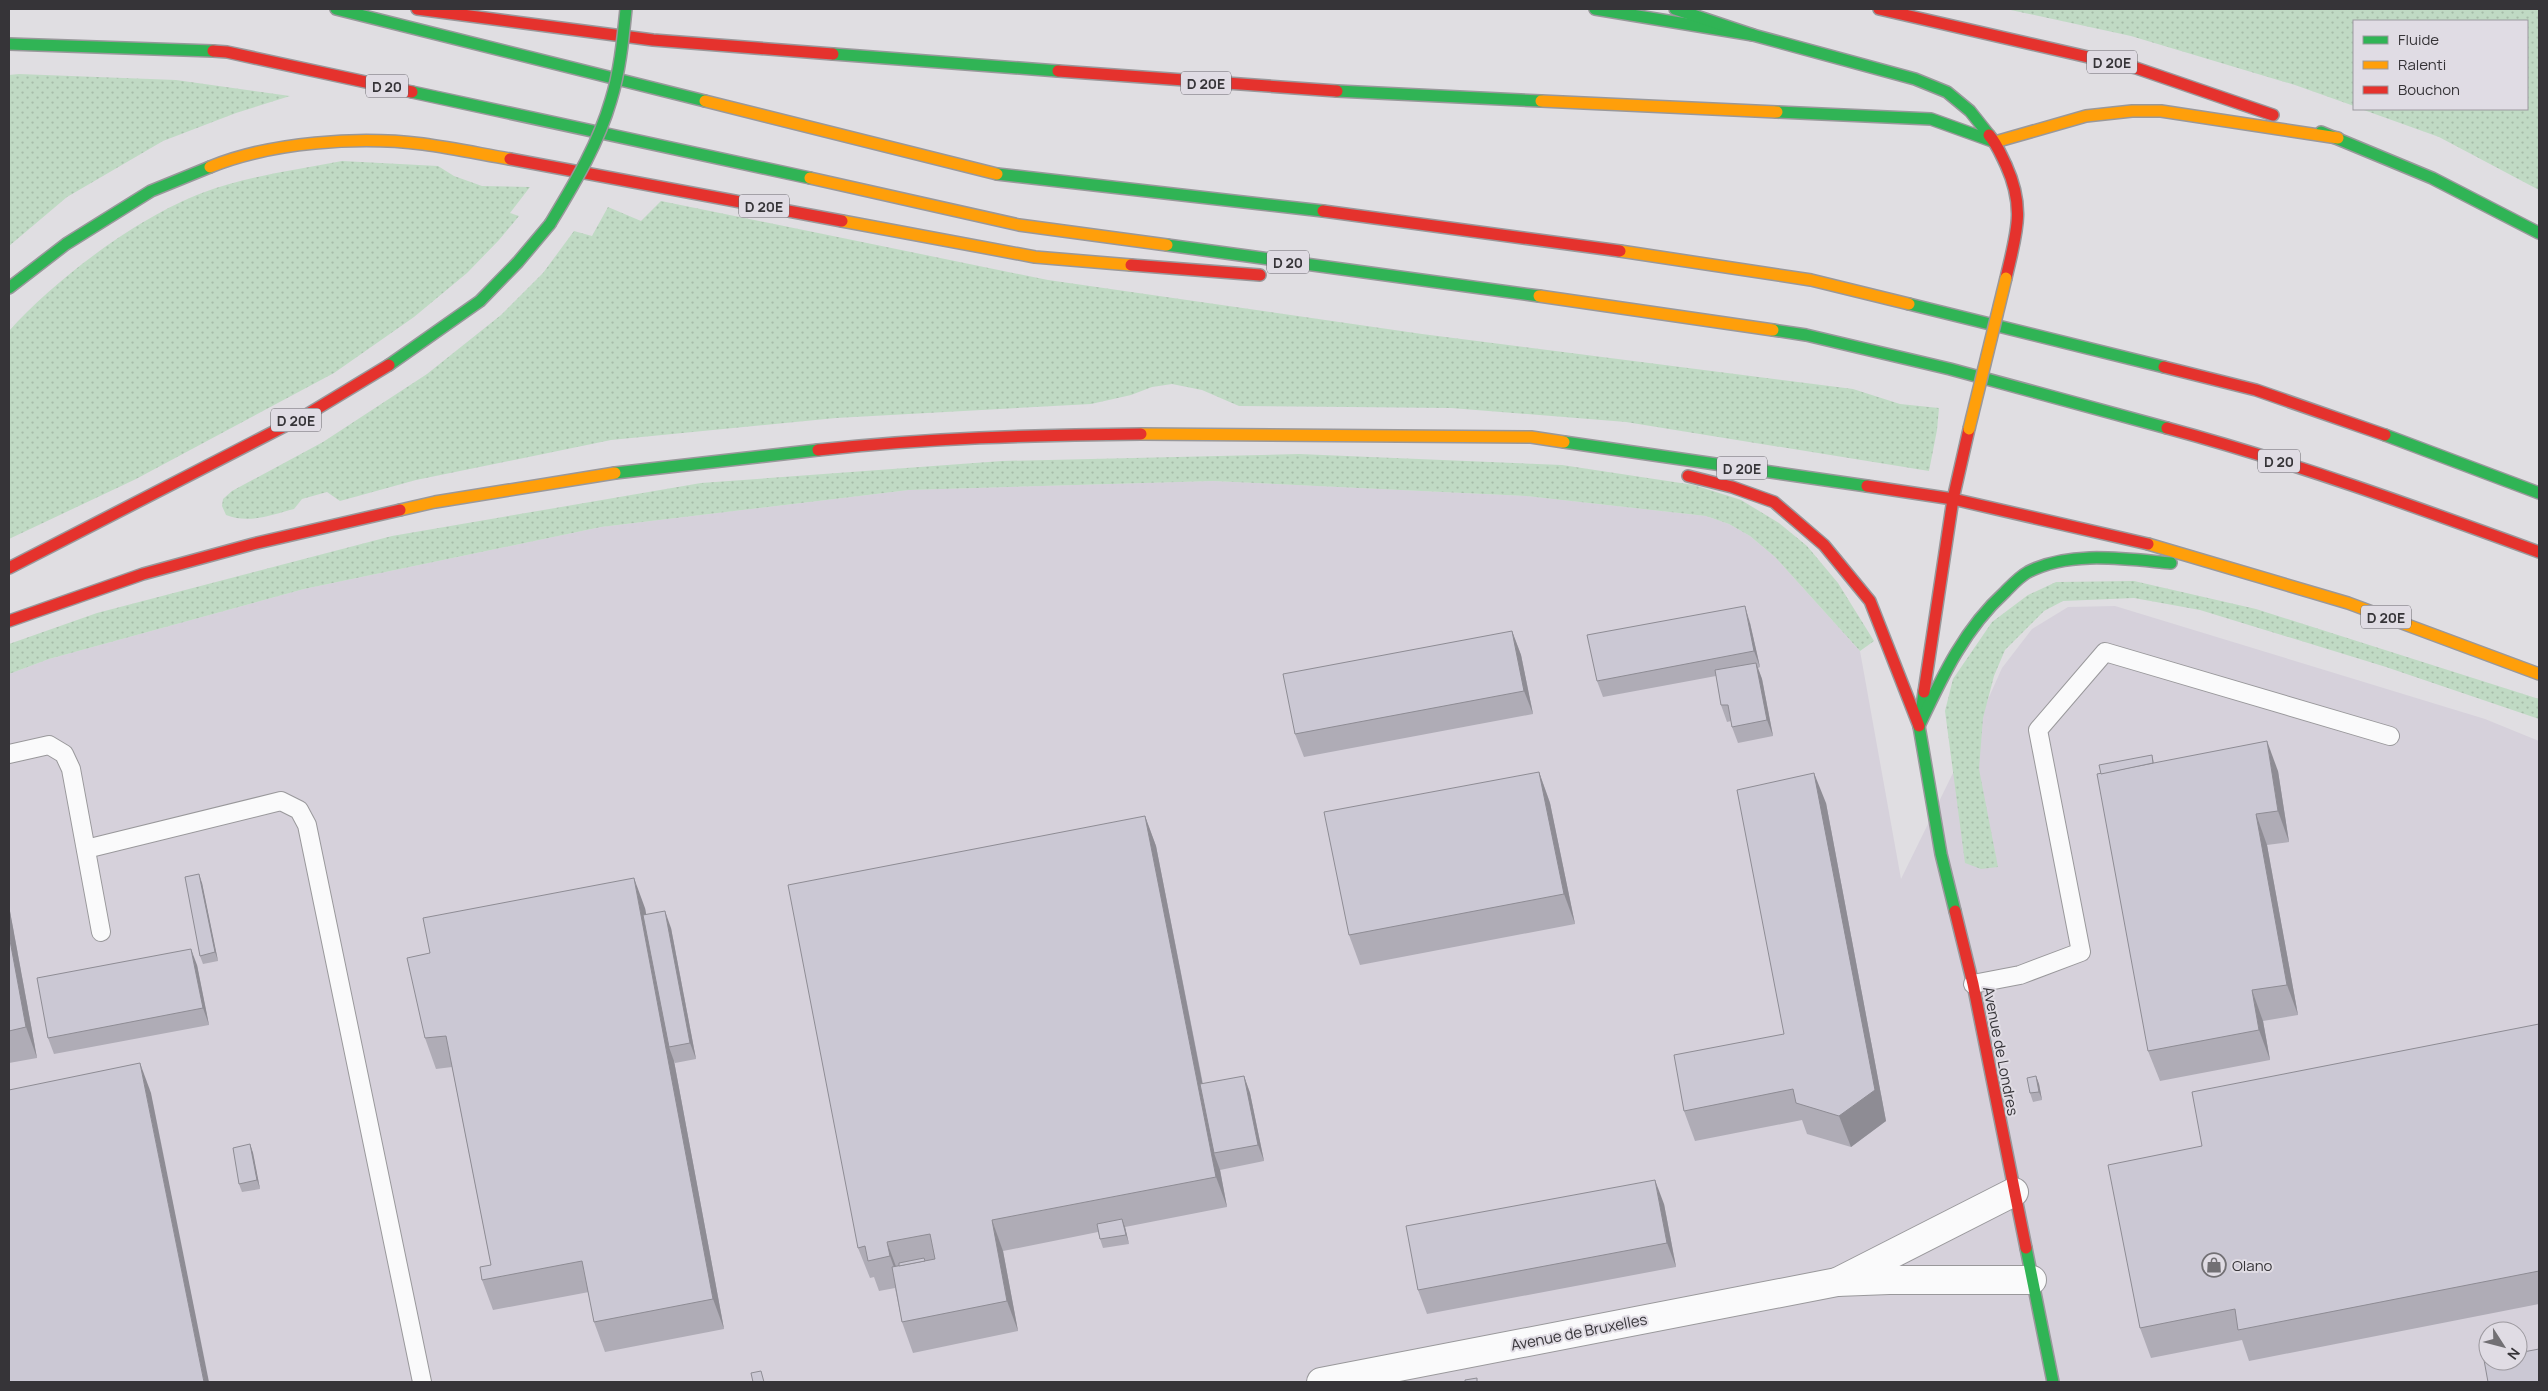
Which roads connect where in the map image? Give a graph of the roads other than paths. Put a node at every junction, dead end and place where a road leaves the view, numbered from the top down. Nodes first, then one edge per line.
1 (336, 9) edge
2 (417, 9) edge
3 (626, 9) edge
4 (1595, 9) edge
5 (1675, 9) edge
6 (1879, 9) edge
7 (1753, 35) junction
8 (9, 44) edge
9 (2338, 138) junction
10 (1995, 142) junction
11 (2539, 233) edge
12 (1271, 276) dead end
13 (1350, 282) dead end
14 (9, 288) edge
15 (1557, 298) junction
16 (1531, 437) junction
17 (1655, 468) dead end
18 (1674, 472) dead end
19 (2539, 493) edge
20 (1953, 499) junction
21 (2539, 552) edge
22 (9, 568) edge
23 (2229, 568) junction
24 (9, 621) edge
25 (2539, 674) edge
26 (1919, 726) junction
27 (2390, 736) dead end
28 (9, 754) edge
29 (86, 849) junction
30 (101, 932) dead end
31 (1973, 984) junction
32 (2014, 1192) junction
33 (2032, 1280) junction
34 (1837, 1282) junction
35 (1409, 1374) edge
36 (422, 1382) edge
37 (1321, 1382) edge
38 (2053, 1382) edge

1 - 19 main road
2 - 10 main road, D 20E
3 - 22 main road, D 20E, bridge
4 - 7 main road
5 - 7 main road
6 - 9 main road, D 20E
7 - 10 main road
8 - 15 main road, D 20
9 - 10 main road, D 20E
9 - 11 main road, D 20E
10 - 20 main road, bridge
12 - 14 main road, D 20E
13 - 15 main road
15 - 21 main road, D 20
16 - 17 main road
16 - 20 main road, D 20E
16 - 24 main road, D 20E
18 - 26 main road
20 - 23 main road, D 20E
20 - 26 main road
23 - 25 main road, D 20E
23 - 26 main road
26 - 31 main road, Avenue de Londres
27 - 31 lane
28 - 29 lane
29 - 30 lane
29 - 36 lane
31 - 32 main road, Avenue de Londres
32 - 33 main road, Avenue de Londres
32 - 34 street, Avenue de Bruxelles
33 - 34 street, Avenue de Bruxelles
33 - 38 main road, Avenue de Londres
34 - 35 street, Avenue de Bruxelles
35 - 37 street, Avenue de Bruxelles

